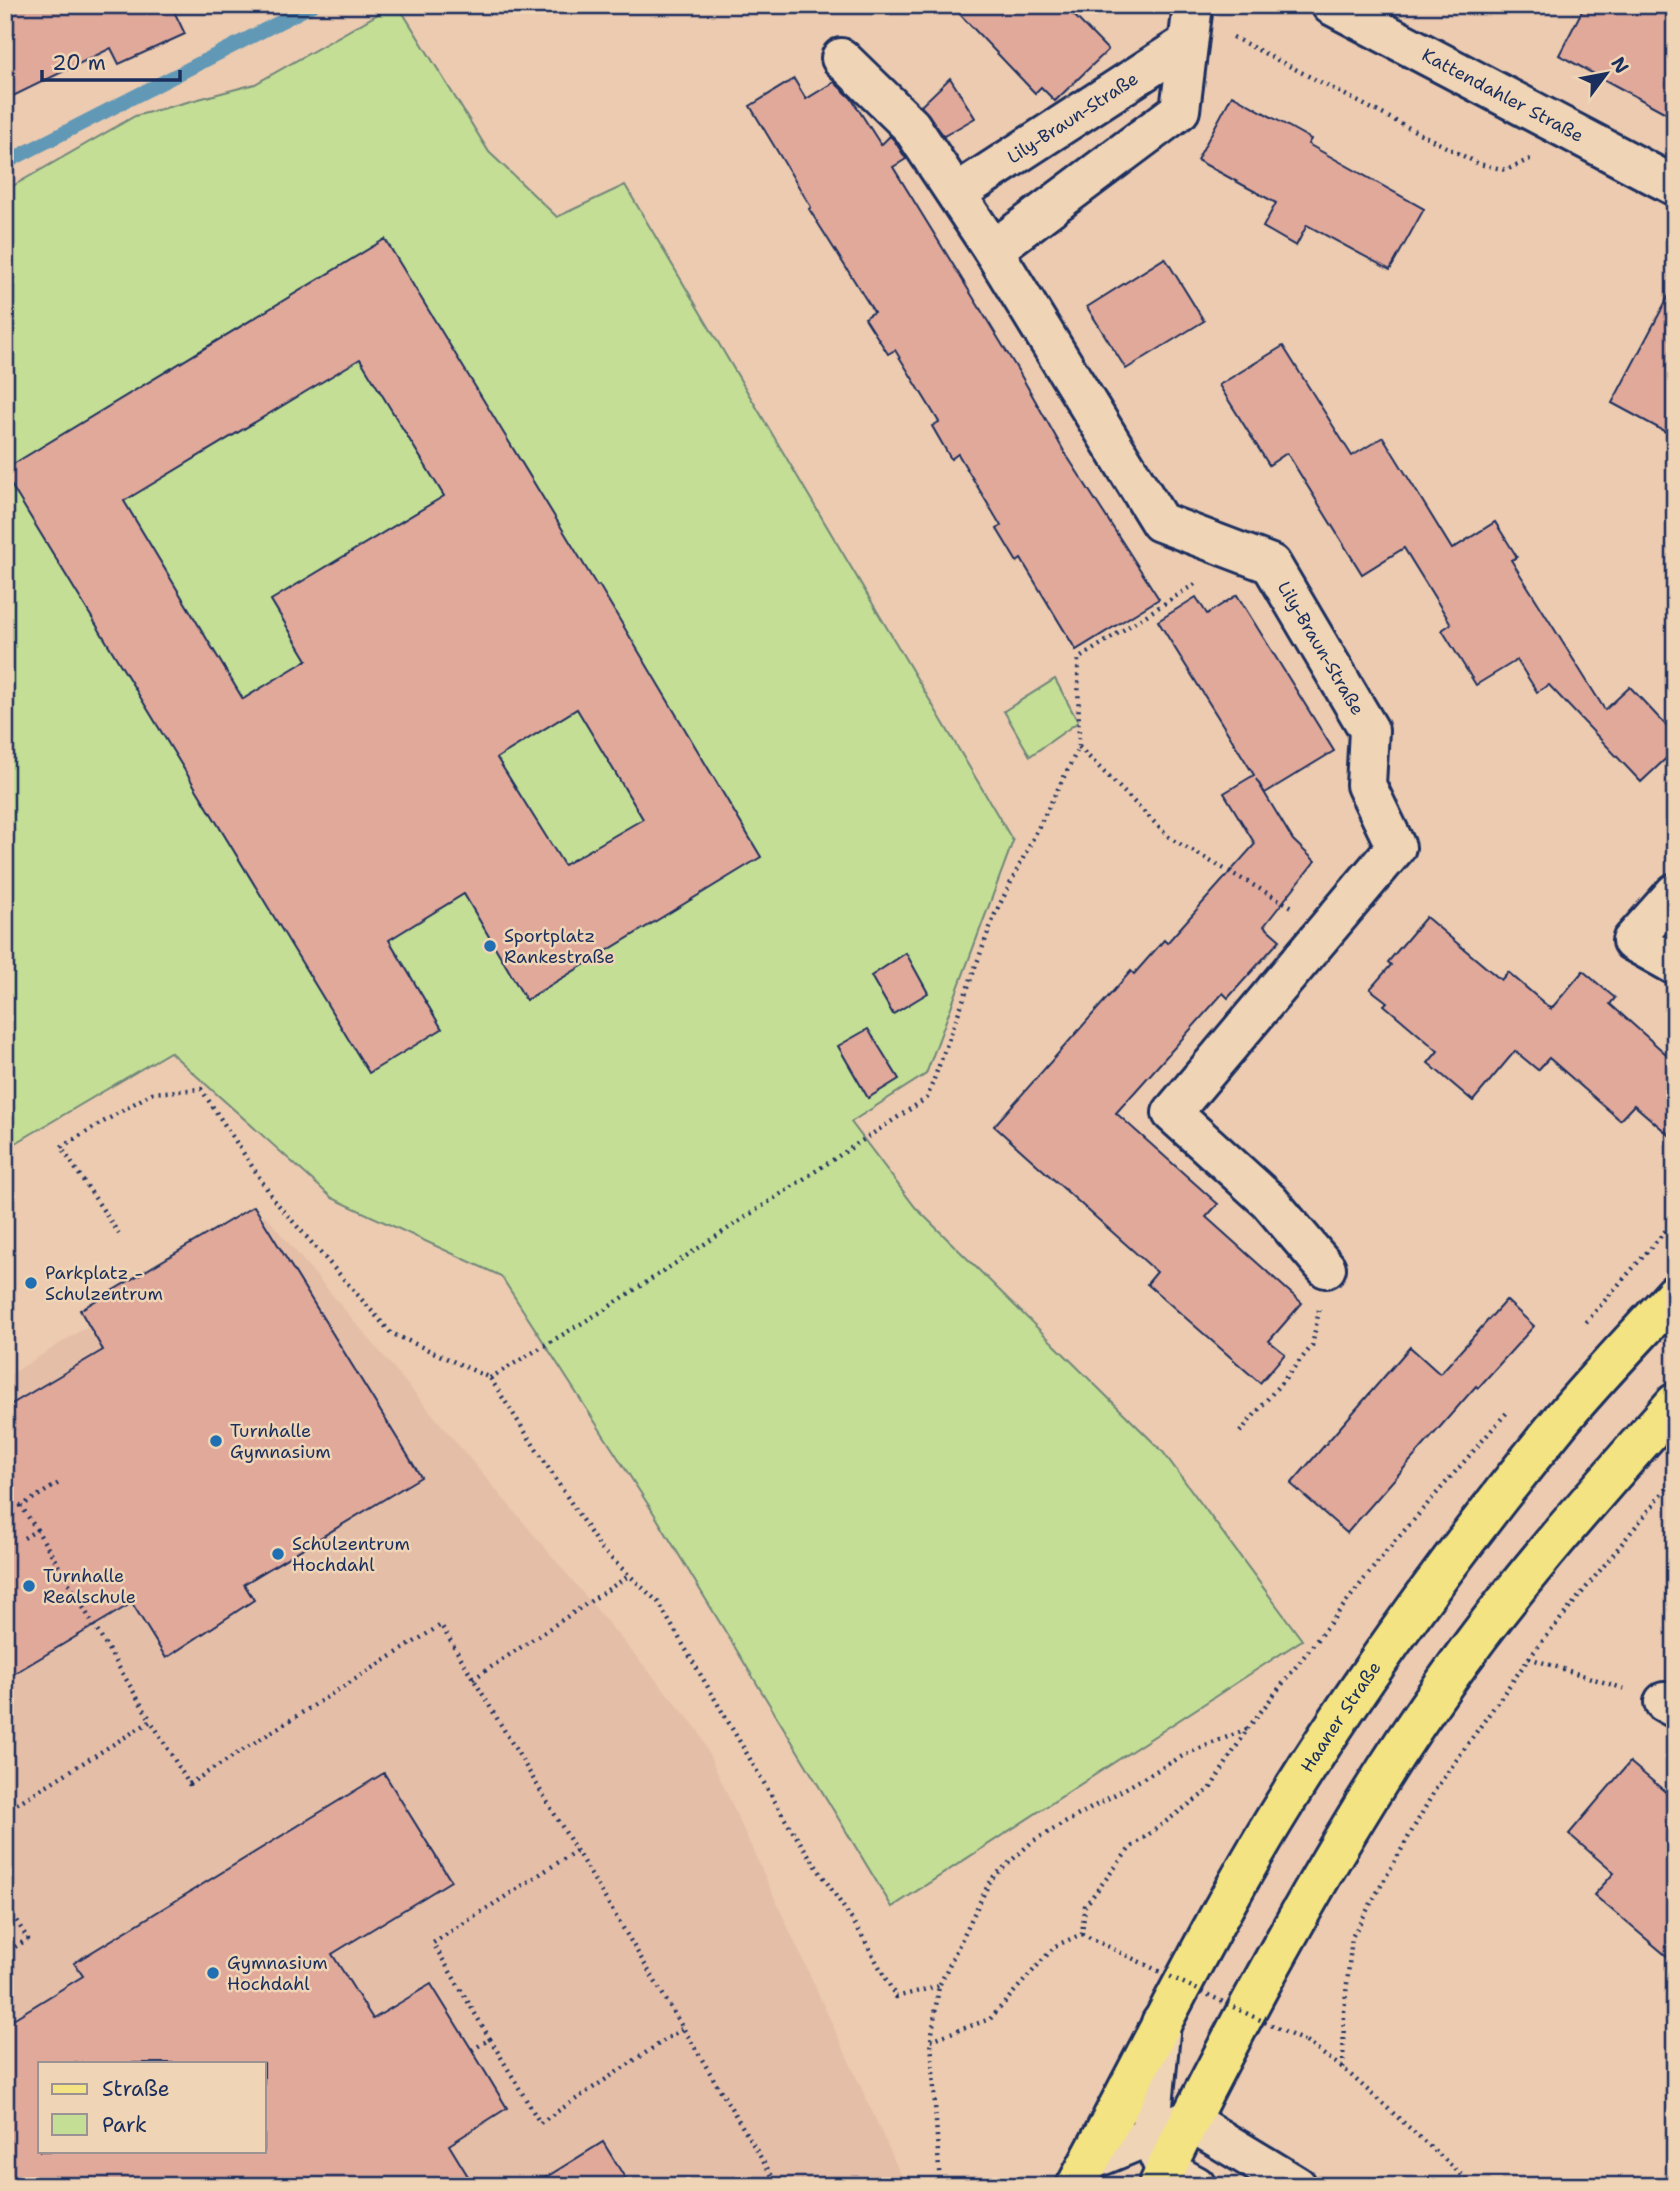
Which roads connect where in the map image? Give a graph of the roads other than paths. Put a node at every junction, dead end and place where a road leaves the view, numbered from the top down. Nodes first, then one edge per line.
1 (1331, 5) edge
2 (1191, 21) edge
3 (841, 58) dead end
4 (1675, 186) edge
5 (957, 192) junction
6 (993, 250) junction
7 (1675, 893) edge
8 (1675, 965) edge
9 (1326, 1268) road end
10 (1675, 1294) edge
11 (1675, 1403) edge
12 (1161, 2021) junction
13 (1188, 2120) junction
14 (1167, 2169) edge
15 (1084, 2173) edge
16 (1297, 2186) edge

1 - 4 street, Kattendahler Straße
2 - 5 street, Lily-Braun-Straße
2 - 6 street
3 - 5 street, Lily-Braun-Straße
5 - 6 street, Lily-Braun-Straße
6 - 9 street, Lily-Braun-Straße
7 - 8 street
10 - 12 main road, Haaner Straße
11 - 13 main road
12 - 14 street
12 - 15 main road, Haaner Straße
13 - 14 main road
13 - 16 street
14 - 15 street

